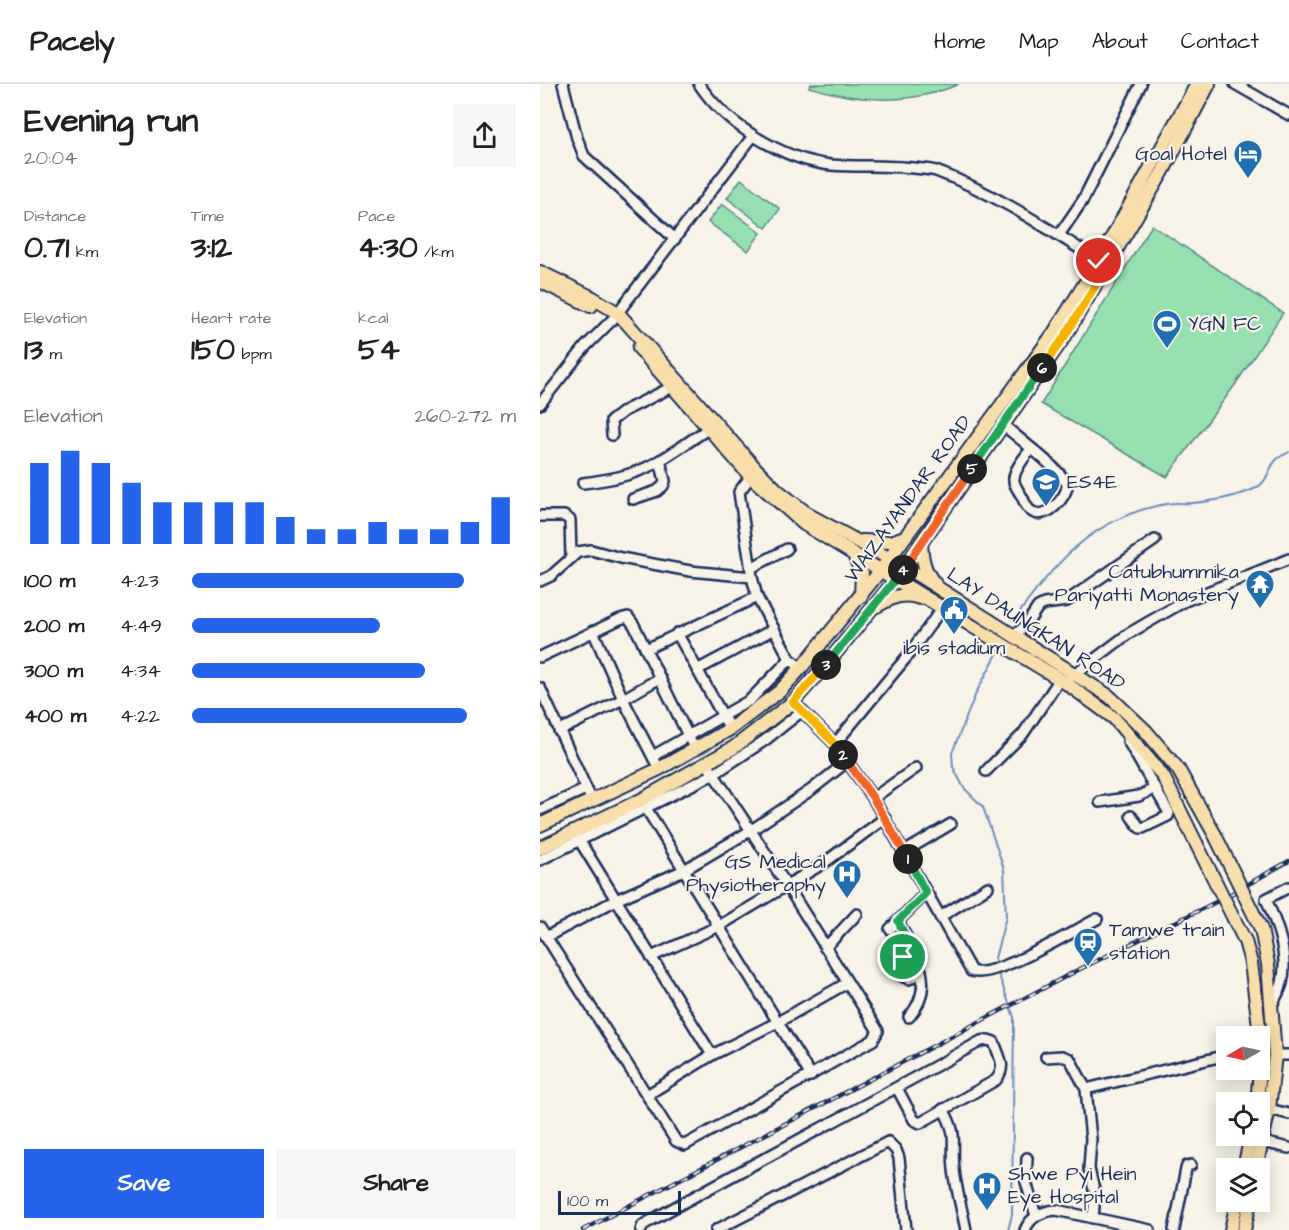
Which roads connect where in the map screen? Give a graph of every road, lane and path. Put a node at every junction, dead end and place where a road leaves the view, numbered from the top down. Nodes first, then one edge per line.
1 (563, 84) edge
2 (699, 84) edge
3 (1141, 84) edge
4 (1197, 84) edge
5 (1209, 84) edge
6 (1235, 84) edge
7 (1289, 115) edge
8 (753, 136) junction
9 (1059, 235) junction
10 (675, 239) junction
11 (1103, 263) junction
12 (540, 272) edge
13 (540, 281) edge
14 (616, 316) junction
15 (641, 344) junction
16 (672, 387) junction
17 (540, 404) edge
18 (694, 404) junction
19 (1002, 424) junction
20 (708, 429) junction
21 (612, 435) dead end
22 (1031, 449) junction
23 (660, 460) junction
24 (754, 473) junction
25 (584, 483) dead end
26 (633, 499) dead end
27 (540, 516) edge
28 (905, 537) junction
29 (1155, 540) dead end
30 (921, 543) junction
31 (854, 546) junction
32 (787, 549) dead end
33 (571, 558) junction
34 (889, 558) junction
35 (1289, 559) edge
36 (905, 567) junction
37 (881, 570) junction
38 (751, 573) junction
39 (896, 579) junction
40 (540, 581) edge
41 (939, 589) junction
42 (757, 597) junction
43 (860, 598) junction
44 (940, 606) junction
45 (871, 609) junction
46 (774, 629) junction
47 (594, 631) junction
48 (677, 633) junction
49 (1014, 636) junction
50 (646, 648) junction
51 (540, 657) edge
52 (790, 659) junction
53 (801, 668) junction
54 (698, 670) junction
55 (660, 678) junction
56 (1066, 678) junction
57 (540, 688) edge
58 (623, 699) junction
59 (798, 707) junction
60 (722, 716) junction
61 (1114, 718) junction
62 (559, 731) junction
63 (727, 731) junction
64 (688, 735) junction
65 (835, 744) junction
66 (694, 748) junction
67 (733, 748) junction
68 (653, 756) junction
69 (848, 761) junction
70 (916, 768) dead end
71 (659, 769) junction
72 (711, 769) junction
73 (986, 771) dead end
74 (1156, 788) junction
75 (586, 789) junction
76 (873, 798) junction
77 (592, 801) junction
78 (1100, 802) dead end
79 (644, 804) junction
80 (540, 810) edge
81 (1131, 816) dead end
82 (885, 818) junction
83 (951, 824) dead end
84 (540, 825) edge
85 (750, 831) junction
86 (577, 836) junction
87 (540, 848) edge
88 (904, 852) junction
89 (540, 860) edge
90 (684, 870) junction
91 (786, 884) junction
92 (988, 887) dead end
93 (1289, 887) edge
94 (926, 893) junction
95 (616, 900) junction
96 (858, 914) dead end
97 (940, 917) junction
98 (1097, 919) dead end
99 (898, 921) junction
100 (719, 926) junction
101 (540, 927) edge
102 (891, 929) dead end
103 (546, 937) junction
104 (1286, 945) edge
105 (825, 948) junction
106 (912, 950) junction
107 (651, 957) junction
108 (921, 973) junction
109 (847, 983) junction
110 (1272, 1005) junction
111 (909, 1017) dead end
112 (778, 1022) junction
113 (1258, 1026) edge
114 (712, 1055) junction
115 (1275, 1055) junction
116 (1289, 1055) edge
117 (1046, 1058) dead end
118 (1216, 1058) edge
119 (811, 1076) junction
120 (897, 1088) junction
121 (1086, 1089) junction
122 (647, 1095) junction
123 (1270, 1100) edge
124 (943, 1109) junction
125 (1270, 1109) edge
126 (1289, 1114) edge
127 (1270, 1143) edge
128 (1289, 1148) edge
129 (1027, 1158) dead end
130 (1191, 1165) dead end
131 (1036, 1216) junction
132 (1093, 1218) junction
133 (641, 1229) edge
134 (716, 1230) edge
135 (906, 1230) edge
136 (966, 1230) edge
137 (1025, 1230) edge
138 (1150, 1230) edge
139 (1174, 1230) edge

1 - 10 street
2 - 8 street
3 - 9 street
4 - 11 main road, WAIZAYANDAR ROAD
5 - 11 main road, WAIZAYANDAR ROAD
6 - 7 street
8 - 9 street
8 - 10 street
9 - 11 street
10 - 14 street
11 - 19 main road, WAIZAYANDAR ROAD
11 - 28 main road, WAIZAYANDAR ROAD
12 - 14 main road, LAY DAUNGKAN ROAD
13 - 14 main road, LAY DAUNGKAN ROAD
14 - 15 main road, LAY DAUNGKAN ROAD
14 - 17 street
15 - 16 main road, LAY DAUNGKAN ROAD
15 - 18 main road, LAY DAUNGKAN ROAD
16 - 18 main road, LAY DAUNGKAN ROAD
16 - 21 street
18 - 20 main road, LAY DAUNGKAN ROAD
18 - 24 main road, LAY DAUNGKAN ROAD
19 - 22 street
19 - 30 main road, WAIZAYANDAR ROAD
20 - 23 street
20 - 24 main road, LAY DAUNGKAN ROAD
22 - 22 street
23 - 25 street
23 - 26 street
24 - 31 main road, LAY DAUNGKAN ROAD
24 - 38 street
27 - 33 street
28 - 31 main road
28 - 34 main road, WAIZAYANDAR ROAD
29 - 49 street
30 - 36 main road, WAIZAYANDAR ROAD
30 - 41 main road
31 - 34 main road, LAY DAUNGKAN ROAD
31 - 37 main road, LAY DAUNGKAN ROAD
31 - 43 main road
32 - 38 street
33 - 38 street
33 - 40 street
34 - 36 main road, LAY DAUNGKAN ROAD
34 - 37 main road, WAIZAYANDAR ROAD
35 - 56 street
36 - 39 main road, WAIZAYANDAR ROAD
36 - 41 main road, LAY DAUNGKAN ROAD
37 - 39 main road, LAY DAUNGKAN ROAD
37 - 43 main road, WAIZAYANDAR ROAD
38 - 42 street
39 - 44 main road, LAY DAUNGKAN ROAD
39 - 45 main road, WAIZAYANDAR ROAD
41 - 49 main road, LAY DAUNGKAN ROAD
42 - 46 street
42 - 48 street
43 - 53 main road, WAIZAYANDAR ROAD
44 - 45 main road
44 - 56 main road, LAY DAUNGKAN ROAD
44 - 65 street
45 - 59 main road, WAIZAYANDAR ROAD
46 - 52 street
46 - 54 street
47 - 50 street
47 - 51 street
47 - 58 street
48 - 50 street
48 - 54 street
49 - 56 main road, LAY DAUNGKAN ROAD
50 - 55 street
52 - 53 street
52 - 60 street
53 - 63 main road, WAIZAYANDAR ROAD
54 - 60 street
55 - 58 street
55 - 64 street
56 - 61 main road, LAY DAUNGKAN ROAD
56 - 73 street
56 - 110 main road, LAY DAUNGKAN ROAD, bridge
57 - 62 street
58 - 62 street
58 - 68 street
59 - 65 street
59 - 67 main road, WAIZAYANDAR ROAD
59 - 72 street
60 - 63 street
60 - 64 street
61 - 74 street
61 - 113 main road, LAY DAUNGKAN ROAD, bridge
62 - 75 street
63 - 66 main road, WAIZAYANDAR ROAD
63 - 67 main road
64 - 66 street
64 - 68 street
65 - 69 street
66 - 71 main road, WAIZAYANDAR ROAD
67 - 72 main road, WAIZAYANDAR ROAD
68 - 71 street
69 - 76 street
69 - 85 street
70 - 76 street
71 - 77 main road, WAIZAYANDAR ROAD
72 - 79 main road, WAIZAYANDAR ROAD
72 - 85 street
74 - 78 street
74 - 81 street
75 - 77 street
75 - 80 street
76 - 82 street
77 - 84 main road, WAIZAYANDAR ROAD
79 - 86 main road, WAIZAYANDAR ROAD
79 - 90 street
82 - 88 street
82 - 91 street
83 - 88 street
85 - 90 street
85 - 91 street
86 - 87 main road, WAIZAYANDAR ROAD
86 - 89 street
86 - 95 street
88 - 94 street
90 - 95 street
90 - 100 street
91 - 100 street
91 - 105 street
92 - 97 street
93 - 104 street
94 - 97 street
94 - 99 street
95 - 103 street
95 - 107 street
96 - 105 street
97 - 98 street
99 - 102 street
99 - 106 street
100 - 107 street
100 - 112 street
101 - 103 street
103 - 122 street
104 - 110 street
105 - 109 street
106 - 108 street
106 - 108 street
107 - 114 street
108 - 111 street
109 - 112 street
109 - 119 street
110 - 115 main road, LAY DAUNGKAN ROAD
112 - 114 street
112 - 119 street
114 - 122 street
115 - 116 street
115 - 123 main road, LAY DAUNGKAN ROAD
117 - 121 street
118 - 121 street
119 - 122 street
120 - 124 street
120 - 124 street
120 - 133 street
121 - 132 street
124 - 136 street
125 - 126 street
127 - 128 street
129 - 131 street
130 - 139 street
131 - 132 street
131 - 137 street
132 - 138 street
134 - 135 street

